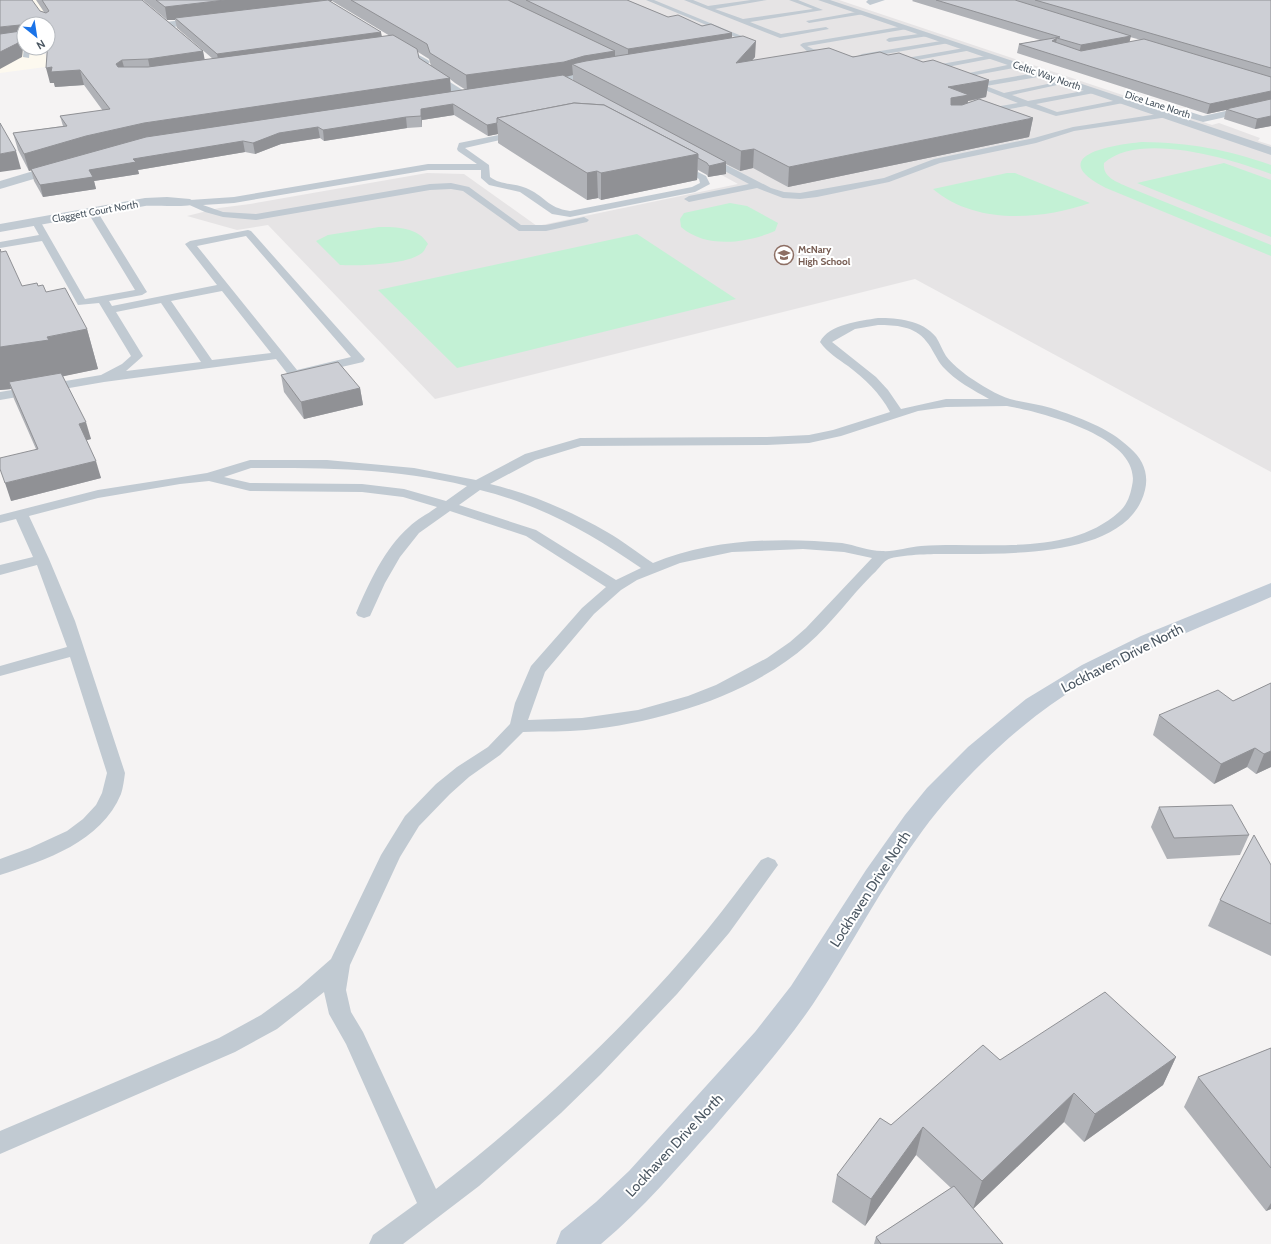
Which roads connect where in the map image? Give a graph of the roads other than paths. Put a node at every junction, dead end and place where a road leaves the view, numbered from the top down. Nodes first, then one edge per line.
1 (649, 0) edge
2 (705, 0) edge
3 (764, 0) edge
4 (792, 0) edge
5 (822, 0) edge
6 (881, 0) edge
7 (689, 1) edge
8 (870, 2) dead end
9 (801, 3) junction
10 (786, 5) dead end
11 (708, 8) junction
12 (820, 10) junction
13 (739, 12) dead end
14 (862, 13) junction
15 (724, 14) junction
16 (840, 17) junction
17 (213, 20) edge
18 (742, 21) junction
19 (853, 21) dead end
20 (800, 23) dead end
21 (776, 26) dead end
22 (761, 28) junction
23 (830, 28) dead end
24 (905, 28) junction
25 (926, 34) junction
26 (177, 35) edge
27 (382, 37) edge
28 (880, 42) dead end
29 (948, 42) junction
30 (395, 45) junction
31 (380, 47) edge
32 (738, 50) edge
33 (834, 50) edge
34 (970, 50) junction
35 (818, 52) junction
36 (841, 55) edge
37 (992, 57) junction
38 (1017, 65) junction
39 (604, 71) edge
40 (1042, 74) junction
41 (954, 77) junction
42 (1067, 82) junction
43 (562, 83) edge
44 (978, 85) junction
45 (1112, 89) dead end
46 (1094, 91) junction
47 (1003, 95) junction
48 (450, 98) edge
49 (1123, 101) junction
50 (1029, 104) junction
51 (1271, 104) edge
52 (989, 110) junction
53 (975, 113) edge
54 (1165, 115) junction
55 (1003, 116) edge
56 (1037, 129) dead end
57 (530, 131) edge
58 (1051, 134) junction
59 (1271, 151) edge
60 (701, 155) edge
61 (668, 159) edge
62 (73, 163) edge
63 (486, 167) junction
64 (0, 185) edge
65 (756, 185) junction
66 (190, 203) junction
67 (92, 212) junction
68 (36, 221) junction
69 (0, 228) edge
70 (45, 237) junction
71 (0, 245) edge
72 (224, 286) junction
73 (142, 292) junction
74 (102, 299) junction
75 (164, 299) junction
76 (149, 302) junction
77 (109, 310) junction
78 (279, 355) junction
79 (209, 364) junction
80 (104, 378) junction
81 (0, 396) edge
82 (1008, 402) junction
83 (897, 413) junction
84 (209, 476) junction
85 (478, 484) junction
86 (447, 506) junction
87 (21, 514) junction
88 (0, 519) edge
89 (882, 556) junction
90 (42, 559) junction
91 (651, 568) junction
92 (0, 570) edge
93 (616, 587) junction
94 (1271, 588) edge
95 (364, 613) dead end
96 (74, 650) junction
97 (0, 672) edge
98 (518, 726) junction
99 (768, 865) dead end
100 (0, 867) edge
101 (339, 964) junction
102 (0, 1143) edge
103 (431, 1208) junction
104 (382, 1244) edge
105 (574, 1244) edge

1 - 32 lane
2 - 7 lane
3 - 11 lane
4 - 9 lane
5 - 14 street, Celtic Way North
6 - 8 street
7 - 11 lane
9 - 10 lane
9 - 12 lane
11 - 15 lane
12 - 16 lane
12 - 18 lane
13 - 15 lane
14 - 16 lane
14 - 24 street, Celtic Way North
15 - 18 lane
16 - 19 lane
16 - 20 lane
17 - 26 street
18 - 22 lane
21 - 22 lane
22 - 23 lane
24 - 25 street, Celtic Way North
24 - 35 lane
25 - 28 lane
25 - 29 street, Celtic Way North
27 - 30 street
29 - 34 street, Celtic Way North
29 - 34 lane
30 - 31 street
30 - 48 street
33 - 35 lane
34 - 37 street, Celtic Way North
35 - 36 lane
37 - 38 street, Celtic Way North
37 - 41 lane
38 - 40 street, Celtic Way North
38 - 41 lane
39 - 43 lane
40 - 42 street, Celtic Way North
40 - 44 lane
41 - 44 lane
42 - 46 street, Celtic Way North
42 - 47 lane
44 - 47 lane
45 - 51 street, Dice Lane North
46 - 49 street, Celtic Way North
46 - 50 lane
47 - 50 lane
49 - 50 lane
49 - 54 street, Celtic Way North
50 - 52 lane
52 - 53 lane
52 - 55 lane
54 - 58 lane
54 - 59 street, Celtic Way North
56 - 58 lane
57 - 63 lane
58 - 65 lane
60 - 65 lane
61 - 63 lane
62 - 64 street
63 - 66 lane
65 - 66 lane
66 - 67 street, Claggett Court North
67 - 68 street, Claggett Court North
67 - 73 lane
68 - 69 street, Claggett Court North
68 - 70 lane
70 - 71 lane
70 - 74 lane
72 - 75 lane
72 - 78 lane
72 - 78 lane
73 - 74 lane
73 - 76 lane
74 - 77 lane
75 - 76 lane
75 - 79 lane
76 - 77 lane
77 - 80 lane
78 - 79 lane
79 - 80 lane
80 - 81 lane
82 - 83 lane
82 - 83 lane
82 - 89 lane
83 - 85 lane
84 - 85 lane
84 - 86 lane
84 - 87 lane
85 - 86 lane
85 - 91 lane
86 - 93 lane
86 - 95 lane
87 - 88 lane
87 - 90 lane
89 - 91 lane
89 - 98 lane
90 - 92 lane
90 - 96 lane
91 - 93 lane
93 - 98 lane
94 - 105 street, Lockhaven Drive North
96 - 97 lane
96 - 100 lane
98 - 101 lane
99 - 103 lane
101 - 102 lane
101 - 103 lane
103 - 104 lane

